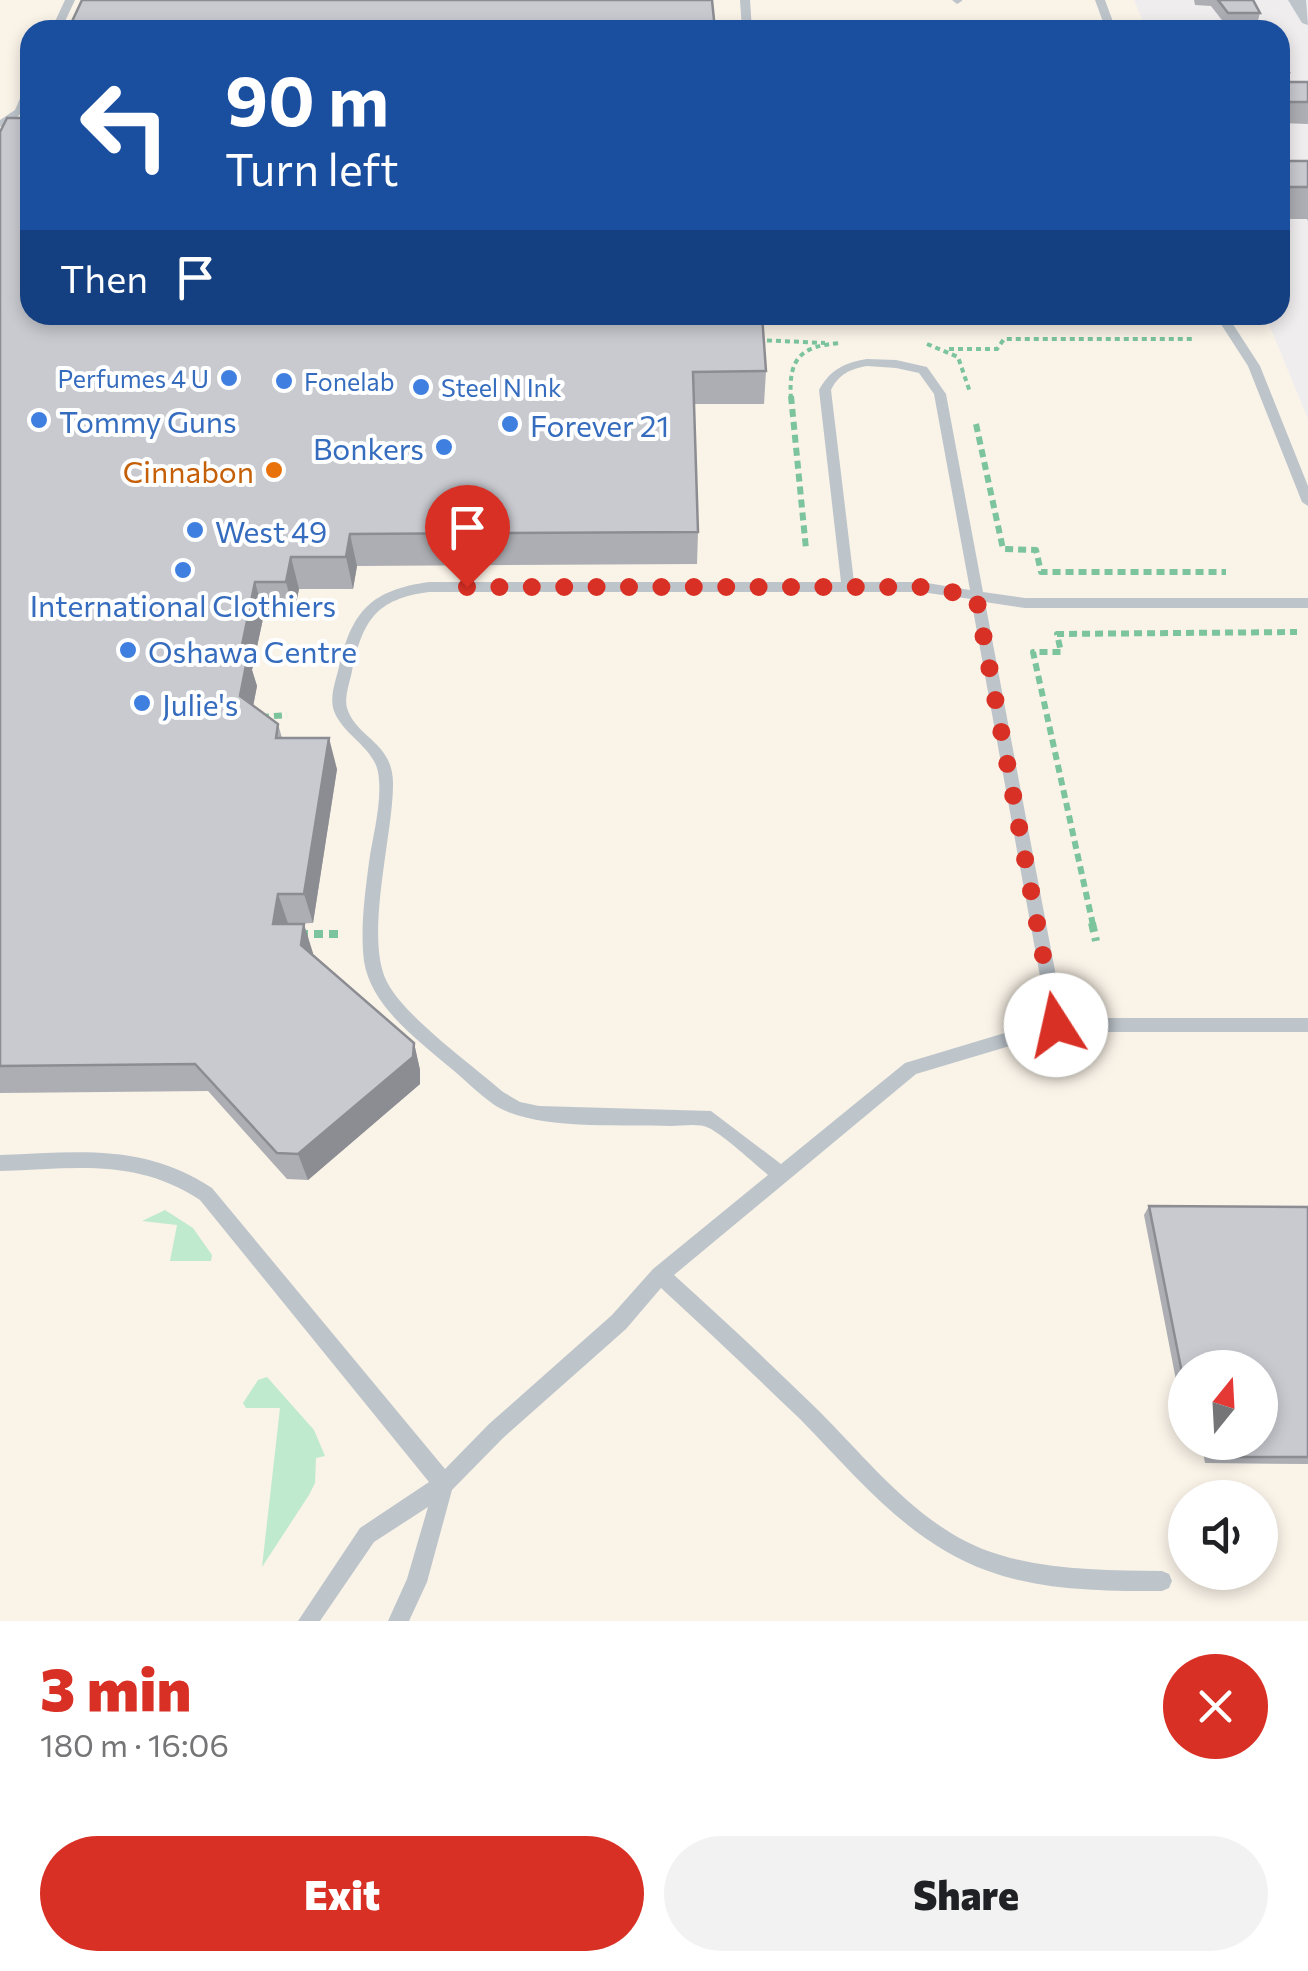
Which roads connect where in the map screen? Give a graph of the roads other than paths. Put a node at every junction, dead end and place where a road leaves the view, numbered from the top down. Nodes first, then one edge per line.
1 (1298, 0) edge
2 (1308, 19) edge
3 (20, 110) edge
4 (0, 124) edge
5 (1227, 325) edge
6 (1308, 502) edge
7 (848, 586) junction
8 (976, 596) junction
9 (1308, 604) edge
10 (1056, 1025) junction
11 (1308, 1025) edge
12 (0, 1163) edge
13 (779, 1172) junction
14 (660, 1275) junction
15 (444, 1484) junction
16 (1162, 1582) dead end
17 (308, 1621) edge
18 (398, 1621) edge

1 - 2 street
3 - 4 lane
5 - 6 lane
7 - 8 lane
7 - 8 lane
7 - 13 lane
8 - 9 lane
8 - 10 lane
10 - 11 lane
10 - 13 lane
12 - 15 lane
13 - 14 lane
14 - 15 lane
14 - 16 lane
15 - 17 lane
15 - 18 lane

